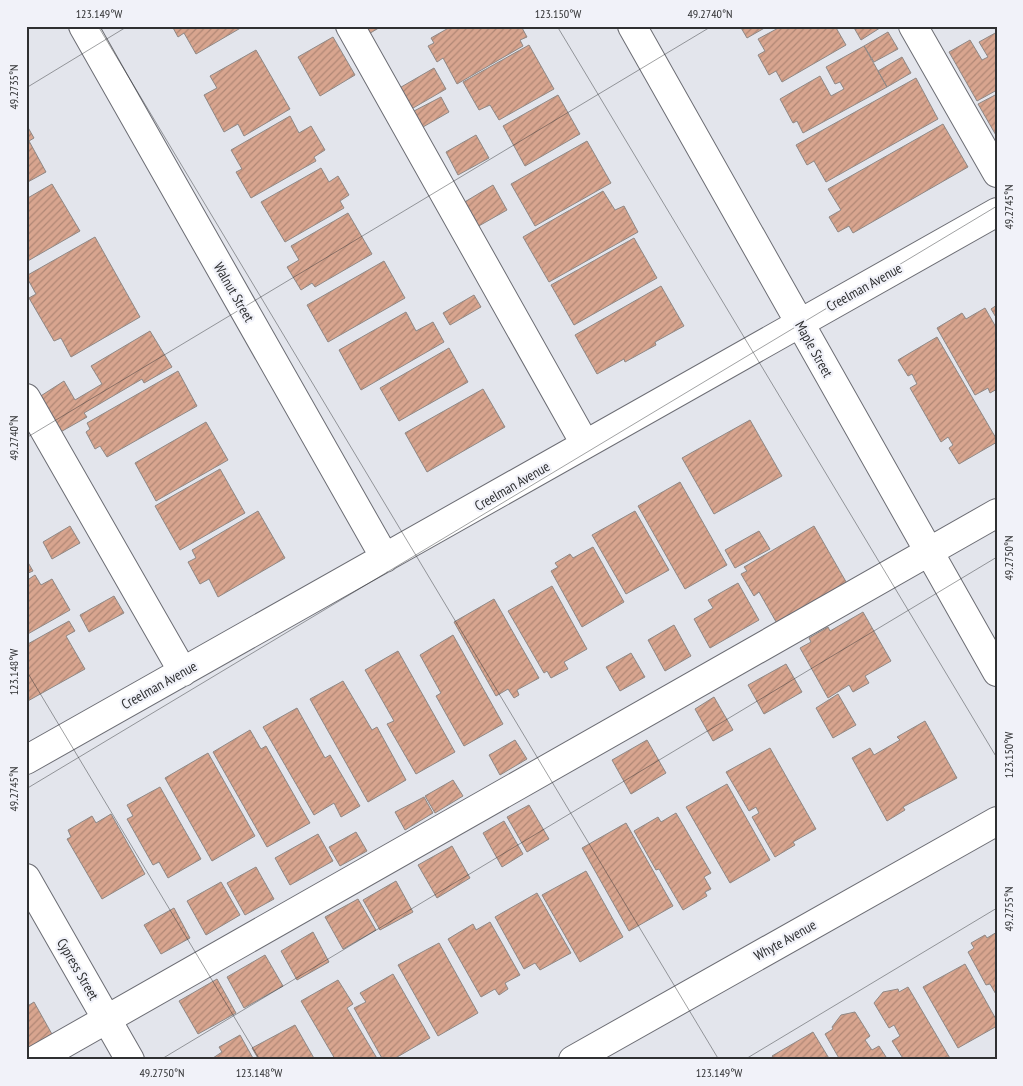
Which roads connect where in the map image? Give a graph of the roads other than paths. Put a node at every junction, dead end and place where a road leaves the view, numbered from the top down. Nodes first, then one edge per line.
1 (83, 26) edge
2 (350, 26) edge
3 (632, 26) edge
4 (913, 26) edge
5 (997, 173) edge
6 (997, 212) edge
7 (800, 323) junction
8 (26, 398) edge
9 (585, 444) junction
10 (997, 513) edge
11 (928, 551) junction
12 (385, 558) junction
13 (183, 672) junction
14 (997, 672) edge
15 (26, 760) edge
16 (997, 821) edge
17 (26, 878) edge
18 (107, 1019) junction
19 (35, 1060) edge
20 (130, 1060) edge
21 (573, 1060) edge

1 - 12 street, Walnut Street
2 - 9 street
3 - 7 street, Maple Street
4 - 5 street
6 - 7 street, Creelman Avenue
7 - 9 street, Creelman Avenue
7 - 11 street, Maple Street
8 - 13 street
9 - 12 street, Creelman Avenue
10 - 11 street
11 - 14 street, Maple Street
11 - 18 street
12 - 13 street, Creelman Avenue
13 - 15 street, Creelman Avenue
16 - 21 street, Whyte Avenue
17 - 18 street, Cypress Street
18 - 19 street
18 - 20 street, Cypress Street

